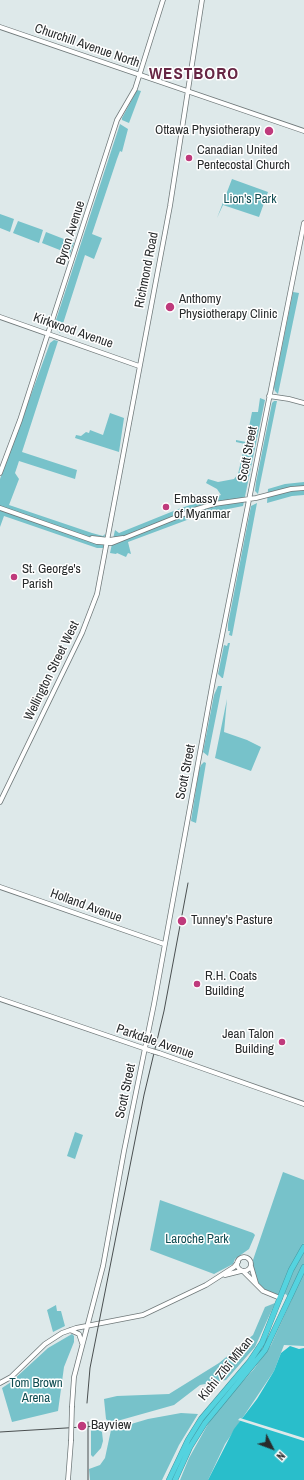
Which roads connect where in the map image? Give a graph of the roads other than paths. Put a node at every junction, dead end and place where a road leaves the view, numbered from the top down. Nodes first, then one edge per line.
1 (163, 0) edge
2 (202, 0) edge
3 (0, 27) edge
4 (139, 75) junction
5 (188, 92) junction
6 (304, 130) edge
7 (304, 223) edge
8 (0, 317) edge
9 (48, 333) junction
10 (139, 366) junction
11 (269, 396) junction
12 (304, 403) edge
13 (0, 473) edge
14 (304, 488) edge
15 (250, 499) junction
16 (0, 508) edge
17 (109, 542) junction
18 (0, 802) edge
19 (0, 887) edge
20 (164, 944) junction
21 (0, 999) edge
22 (145, 1049) junction
23 (304, 1104) edge
24 (304, 1247) edge
25 (238, 1262) junction
26 (251, 1265) junction
27 (304, 1267) edge
28 (242, 1271) junction
29 (219, 1277) junction
30 (257, 1285) junction
31 (280, 1298) junction
32 (287, 1301) junction
33 (88, 1326) junction
34 (70, 1330) junction
35 (82, 1347) junction
36 (0, 1383) edge
37 (218, 1401) junction
38 (204, 1420) junction
39 (68, 1480) edge
40 (169, 1480) edge
41 (174, 1480) edge

1 - 4 main road, Byron Avenue
2 - 5 main road, Richmond Road
3 - 4 main road, Churchill Avenue North
4 - 5 main road, Churchill Avenue North
4 - 9 main road, Byron Avenue
5 - 6 main road, Churchill Avenue North
5 - 10 main road, Richmond Road
7 - 11 main road, Scott Street
8 - 9 main road, Kirkwood Avenue
9 - 10 main road, Kirkwood Avenue
9 - 13 main road, Byron Avenue
10 - 17 main road, Richmond Road
11 - 12 main road
11 - 15 main road, Scott Street
14 - 15 main road
15 - 17 main road
15 - 20 main road, Scott Street
16 - 17 main road
17 - 18 main road, Wellington Street West
19 - 20 main road, Holland Avenue
20 - 22 main road, Scott Street
21 - 22 main road, Parkdale Avenue
22 - 23 main road, Parkdale Avenue, bridge
22 - 33 main road, Scott Street
24 - 31 highway, Kichi Zībī Mīkan
25 - 26 main road
25 - 28 main road
25 - 29 main road
26 - 28 main road
26 - 30 main road
27 - 32 highway, Kichi Zībī Mīkan
28 - 29 main road
28 - 30 main road
29 - 33 main road
30 - 31 main road
31 - 32 highway
31 - 37 highway, Kichi Zībī Mīkan
32 - 37 highway, Kichi Zībī Mīkan
33 - 34 main road
33 - 35 main road, Scott Street
34 - 35 main road
34 - 36 main road
35 - 39 main road, Scott Street, bridge
37 - 38 highway, Kichi Zībī Mīkan
38 - 40 highway, Kichi Zībī Mīkan
38 - 41 highway, Kichi Zībī Mīkan

